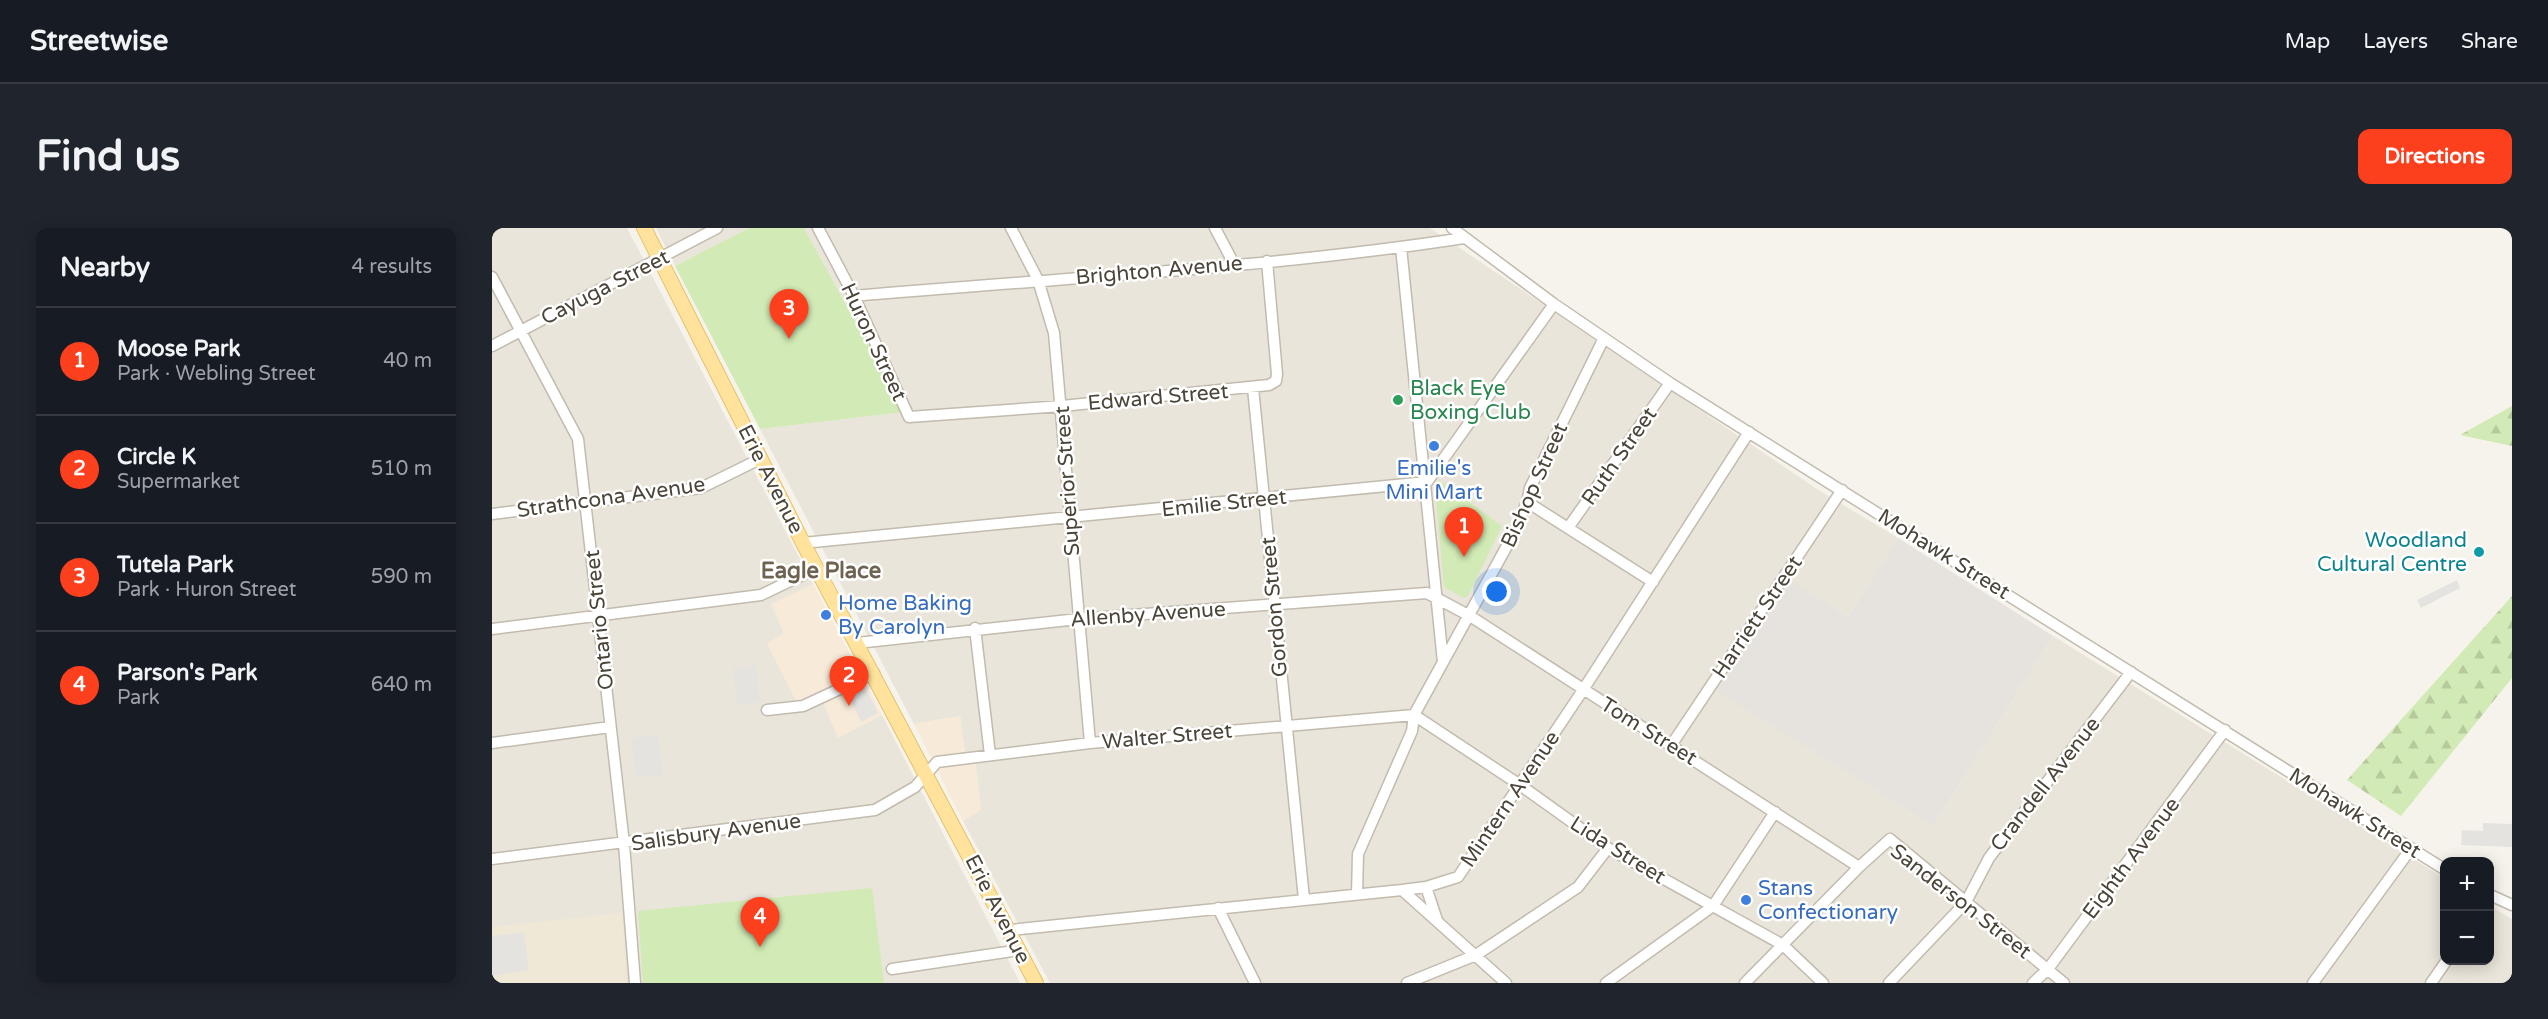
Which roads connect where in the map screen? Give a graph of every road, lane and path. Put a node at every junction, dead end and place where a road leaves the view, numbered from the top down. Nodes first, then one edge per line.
1 (644, 228) edge
2 (717, 228) edge
3 (818, 228) edge
4 (1011, 228) edge
5 (1215, 228) edge
6 (1452, 228) edge
7 (1464, 238) junction
8 (1401, 247) junction
9 (659, 259) junction
10 (1267, 261) junction
11 (1234, 264) junction
12 (492, 277) edge
13 (1038, 280) junction
14 (854, 296) junction
15 (1554, 304) junction
16 (520, 331) junction
17 (1604, 338) junction
18 (492, 346) edge
19 (1670, 383) junction
20 (1253, 388) junction
21 (1062, 406) junction
22 (1749, 432) junction
23 (760, 459) junction
24 (1427, 482) junction
25 (1842, 490) junction
26 (1264, 499) junction
27 (585, 501) junction
28 (1527, 502) junction
29 (492, 514) edge
30 (1069, 519) junction
31 (1568, 528) junction
32 (803, 543) junction
33 (817, 568) junction
34 (1653, 582) junction
35 (1438, 598) junction
36 (1273, 606) junction
37 (599, 616) junction
38 (1470, 616) junction
39 (1078, 619) junction
40 (975, 628) junction
41 (492, 629) edge
42 (857, 643) junction
43 (1443, 663) junction
44 (2131, 672) junction
45 (874, 673) junction
46 (1583, 690) junction
47 (767, 710) dead end
48 (1414, 715) junction
49 (1286, 724) junction
50 (610, 727) junction
51 (2225, 730) junction
52 (492, 743) edge
53 (1090, 743) junction
54 (1672, 744) junction
55 (990, 754) junction
56 (926, 772) junction
57 (1520, 785) junction
58 (1775, 812) junction
59 (624, 844) junction
60 (1608, 848) junction
61 (2410, 850) junction
62 (492, 859) edge
63 (2440, 866) edge
64 (1859, 867) junction
65 (1426, 887) junction
66 (1401, 890) junction
67 (1357, 894) junction
68 (1304, 899) junction
69 (2494, 899) edge
70 (1966, 902) junction
71 (2512, 905) edge
72 (1713, 906) junction
73 (1218, 908) junction
74 (1437, 921) junction
75 (1010, 930) junction
76 (1783, 945) junction
77 (1020, 950) junction
78 (1476, 956) junction
79 (2444, 965) edge
80 (892, 969) dead end
81 (2048, 969) junction
82 (635, 983) edge
83 (1036, 983) edge
84 (1255, 983) edge
85 (1407, 983) edge
86 (1506, 983) edge
87 (1605, 983) edge
88 (1745, 983) edge
89 (1823, 983) edge
90 (1889, 983) edge
91 (2033, 983) edge
92 (2064, 983) edge
93 (2313, 983) edge
94 (2431, 983) edge

1 - 9 main road, Erie Avenue
2 - 9 street, Cayuga Street
3 - 14 street, Huron Street
4 - 13 street, Superior Street
5 - 11 street
6 - 7 street, Mohawk Street
7 - 8 street, Brighton Avenue
7 - 15 street, Mohawk Street
8 - 10 street, Brighton Avenue
8 - 24 street
9 - 16 street, Cayuga Street
9 - 23 main road, Erie Avenue
10 - 11 street, Brighton Avenue
10 - 20 street
11 - 13 street, Brighton Avenue
12 - 16 street, Ontario Street
13 - 14 street, Brighton Avenue
13 - 21 street, Superior Street
14 - 21 street, Huron Street
15 - 17 street, Mohawk Street
15 - 24 street
16 - 18 street, Cayuga Street
16 - 27 street, Ontario Street
17 - 19 street, Mohawk Street
17 - 28 street, Bishop Street
19 - 22 street, Mohawk Street
19 - 31 street, Ruth Street
20 - 21 street, Edward Street
20 - 26 street, Gordon Street
21 - 30 street, Superior Street
22 - 25 street, Mohawk Street
22 - 34 street, Mintern Avenue
23 - 27 street, Strathcona Avenue
23 - 32 main road, Erie Avenue
24 - 26 street, Emilie Street
24 - 35 street
25 - 44 street, Mohawk Street
25 - 54 street, Harriett Street
26 - 30 street, Emilie Street
26 - 36 street, Gordon Street
27 - 29 street, Strathcona Avenue
27 - 37 street, Ontario Street
28 - 31 street
28 - 38 street, Bishop Street
30 - 32 street, Emilie Street
30 - 39 street, Superior Street
31 - 34 street
32 - 33 main road, Erie Avenue
33 - 37 street
33 - 42 main road, Erie Avenue
34 - 46 street, Mintern Avenue
35 - 36 street, Allenby Avenue
35 - 38 street, Tom Street
35 - 43 street
36 - 39 street, Allenby Avenue
36 - 49 street, Gordon Street
37 - 41 street
37 - 50 street, Ontario Street
38 - 43 street, Bishop Street
38 - 46 street, Tom Street
39 - 40 street, Allenby Avenue
39 - 53 street, Superior Street
40 - 42 street, Allenby Avenue
40 - 55 street
42 - 45 main road, Erie Avenue
43 - 48 street, Bishop Street
44 - 51 street, Mohawk Street
44 - 70 street, Crandell Avenue
45 - 47 street
45 - 56 main road, Erie Avenue
46 - 54 street, Tom Street
46 - 57 street, Mintern Avenue
48 - 49 street, Walter Street
48 - 57 street, Lida Street
48 - 67 street, Bishop Street
49 - 53 street, Walter Street
49 - 68 street, Gordon Street
50 - 52 street
50 - 59 street, Ontario Street
51 - 61 street, Mohawk Street
51 - 81 street, Eighth Avenue
53 - 55 street, Walter Street
54 - 58 street, Tom Street
55 - 56 street, Walter Street
56 - 59 street, Salisbury Avenue
56 - 75 main road, Erie Avenue
57 - 60 street, Lida Street
57 - 65 street, Mintern Avenue
58 - 64 street, Tom Street
58 - 72 street
59 - 62 street, Salisbury Avenue
59 - 82 street, Ontario Street
60 - 72 street, Lida Street
60 - 78 street
61 - 63 street, Mohawk Street
61 - 93 street
64 - 70 street, Sanderson Street
64 - 76 street
65 - 66 street, Mintern Avenue
65 - 74 street
66 - 67 street, Mintern Avenue
66 - 74 street
67 - 68 street, Mintern Avenue
68 - 73 street, Mintern Avenue
69 - 71 street
70 - 81 street, Sanderson Street
70 - 90 street, Crandell Avenue
72 - 76 street, Lida Street
72 - 87 street
73 - 75 street, Mintern Avenue
73 - 84 street
74 - 78 street
75 - 77 main road, Erie Avenue
76 - 88 street
76 - 89 street, Lida Street
77 - 80 street
77 - 83 main road, Erie Avenue
78 - 85 street
78 - 86 street
79 - 94 street
81 - 91 street, Eighth Avenue
81 - 92 street, Sanderson Street

